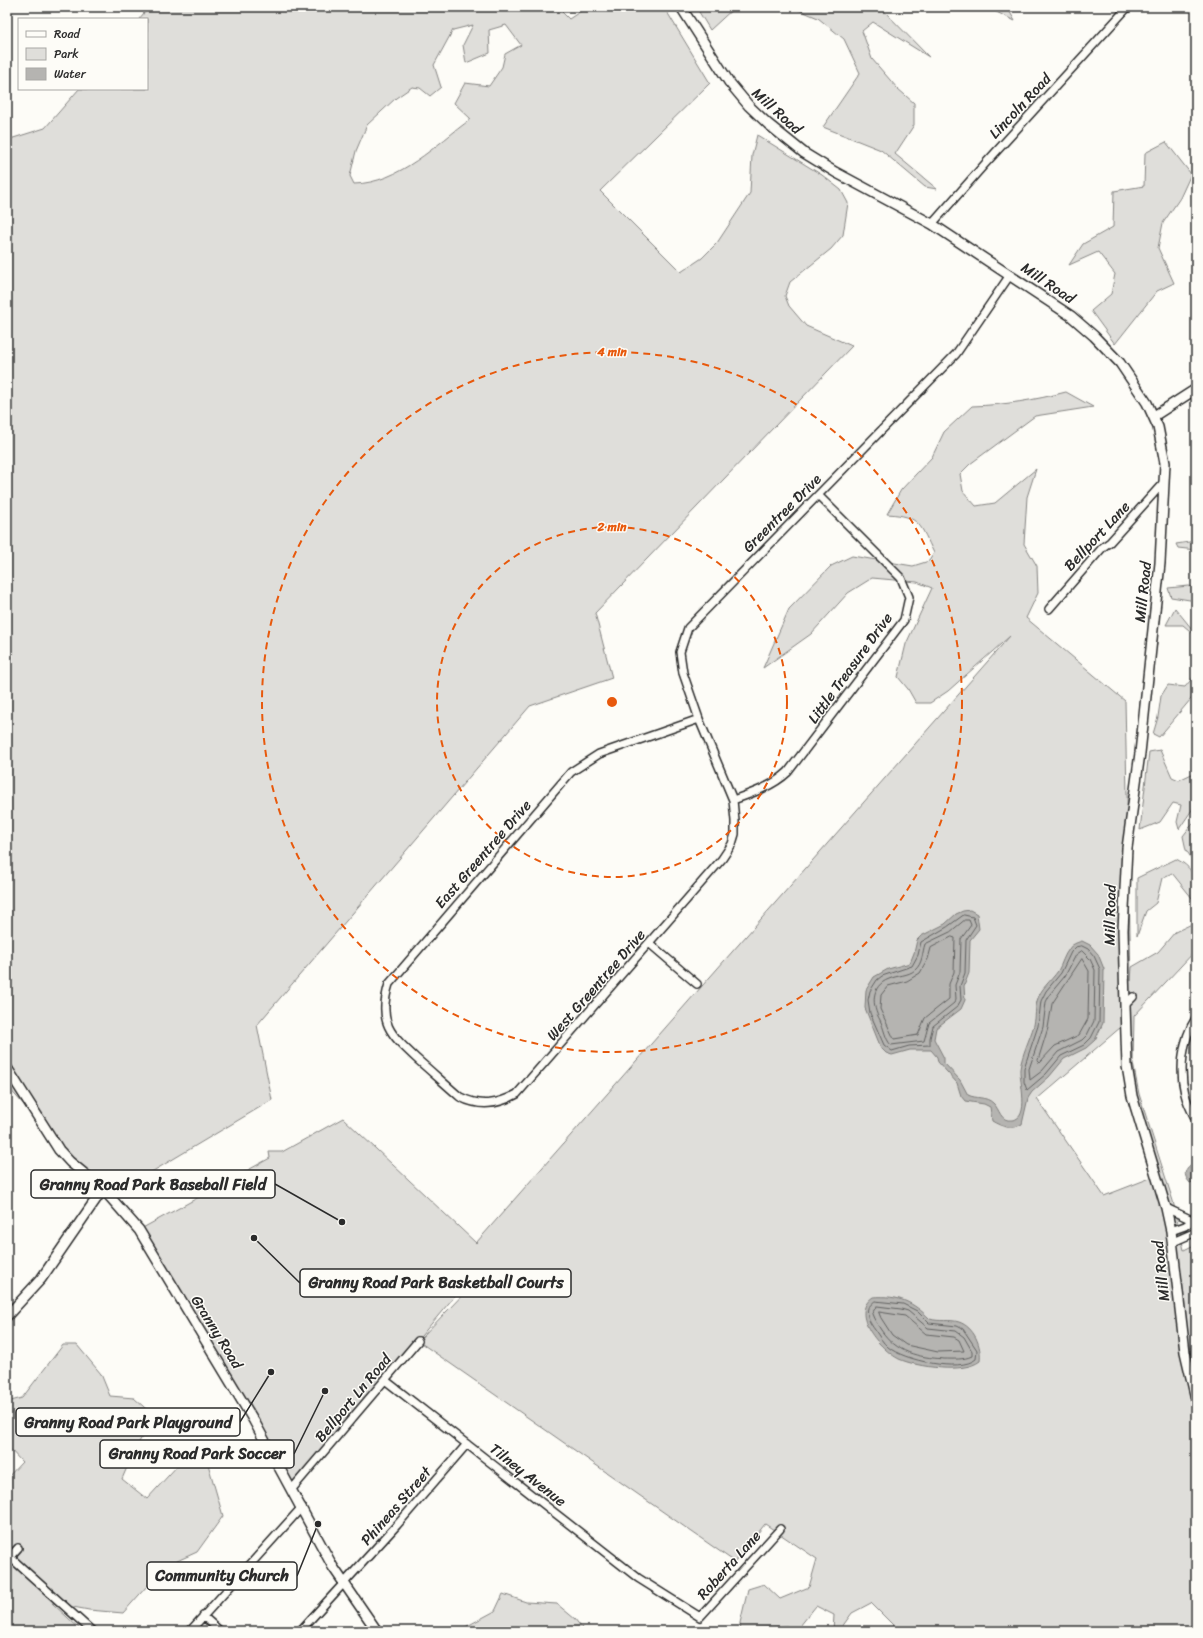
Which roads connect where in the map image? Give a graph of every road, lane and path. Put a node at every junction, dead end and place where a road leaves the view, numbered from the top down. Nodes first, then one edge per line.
1 (681, 7) edge
2 (1128, 7) edge
3 (932, 224) junction
4 (1010, 274) junction
5 (1196, 389) edge
6 (1154, 416) junction
7 (1164, 482) junction
8 (818, 495) junction
9 (1049, 609) dead end
10 (699, 719) junction
11 (733, 800) junction
12 (649, 943) junction
13 (697, 984) dead end
14 (1133, 997) dead end
15 (1124, 1005) junction
16 (1196, 1018) edge
17 (426, 1066) joint
18 (7, 1068) edge
19 (1196, 1120) edge
20 (104, 1189) junction
21 (1166, 1208) junction
22 (1196, 1218) edge
23 (1171, 1231) junction
24 (1196, 1232) edge
25 (1173, 1242) junction
26 (7, 1316) edge
27 (418, 1341) dead end
28 (385, 1380) junction
29 (1196, 1399) edge
30 (467, 1444) junction
31 (292, 1489) junction
32 (302, 1507) junction
33 (780, 1529) dead end
34 (18, 1548) dead end
35 (8, 1559) edge
36 (343, 1584) junction
37 (657, 1590) joint
38 (203, 1616) junction
39 (92, 1631) edge
40 (190, 1631) edge
41 (220, 1631) edge
42 (300, 1631) edge
43 (377, 1631) edge

1 - 3 main road, Mill Road
2 - 3 street, Lincoln Road
3 - 4 main road, Mill Road
4 - 6 main road, Mill Road
4 - 8 street, Greentree Drive
5 - 6 main road
6 - 7 main road, Mill Road
7 - 9 street, Bellport Lane
7 - 15 main road, Mill Road
8 - 10 street, Greentree Drive
8 - 11 street, Little Treasure Drive
10 - 11 street, Greentree Drive
10 - 17 street, East Greentree Drive
11 - 12 street, West Greentree Drive
12 - 13 street
12 - 17 street, West Greentree Drive
14 - 15 street
15 - 21 main road, Mill Road
16 - 19 street
18 - 20 main road, Granny Road
20 - 26 main road
20 - 31 main road, Granny Road
21 - 22 street
21 - 23 main road, Mill Road
22 - 23 street
23 - 25 main road, Mill Road
24 - 25 street
25 - 29 main road, Mill Road
27 - 28 street, Bellport Ln Road
28 - 30 street, Tilney Avenue
28 - 31 street, Bellport Ln Road
30 - 36 street, Phineas Street
30 - 37 street, Tilney Avenue
31 - 32 main road, Granny Road
32 - 36 main road, Granny Road
32 - 38 street
33 - 37 street, Roberta Lane
34 - 35 street
35 - 39 street
36 - 42 street, Phineas Street
36 - 43 main road, Granny Road
38 - 40 street
38 - 41 street

